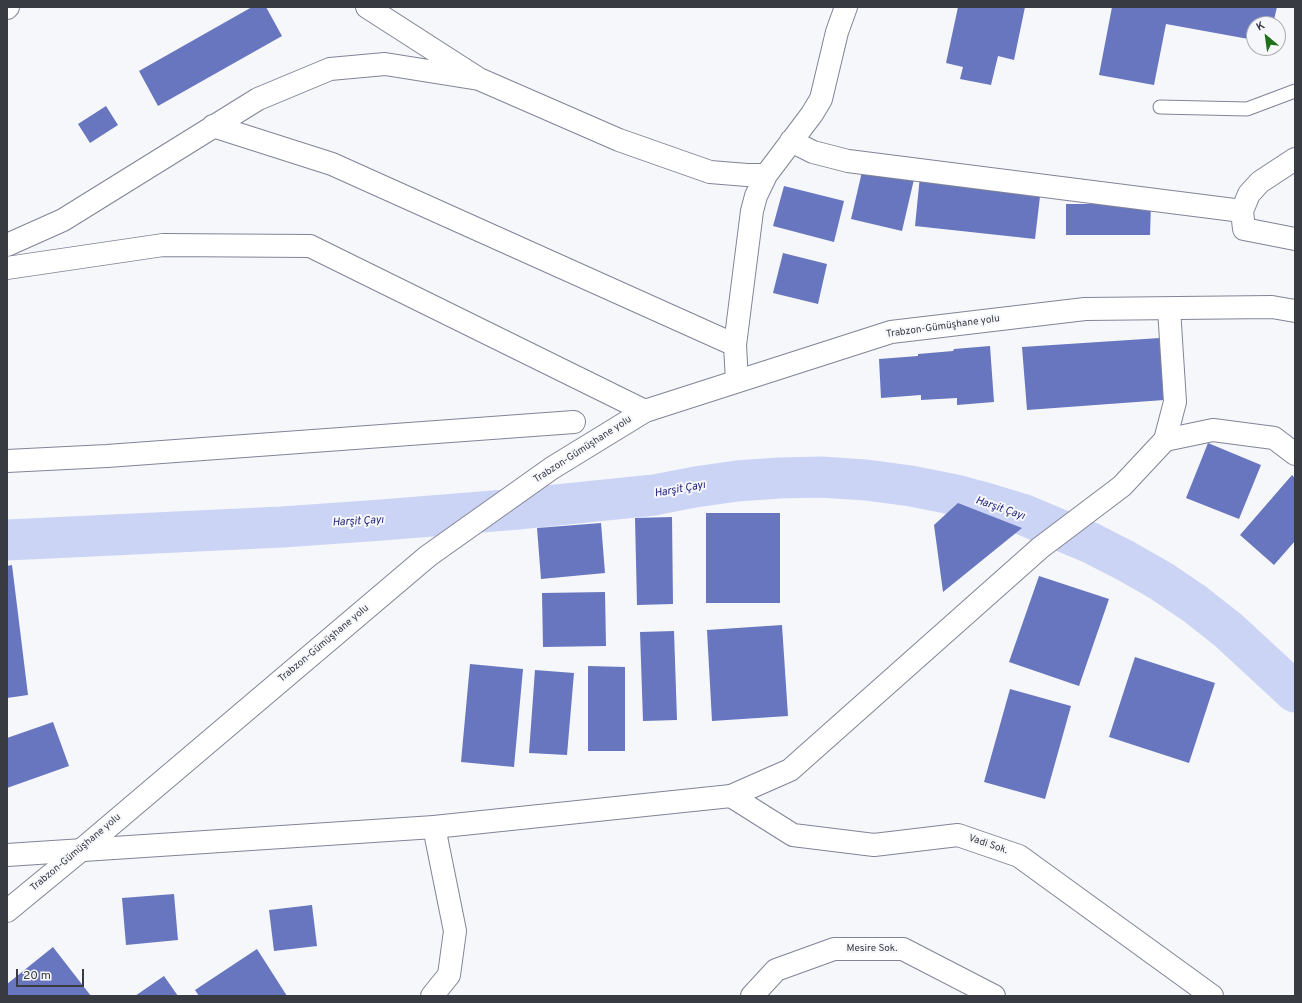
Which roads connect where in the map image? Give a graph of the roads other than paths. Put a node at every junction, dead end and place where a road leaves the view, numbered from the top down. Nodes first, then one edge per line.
1 (367, 7) edge
2 (846, 7) edge
3 (479, 79) junction
4 (1295, 91) edge
5 (1160, 107) dead end
6 (213, 126) junction
7 (791, 141) junction
8 (1295, 160) edge
9 (766, 174) junction
10 (1242, 210) junction
11 (1295, 239) edge
12 (7, 245) edge
13 (7, 268) edge
14 (1169, 309) junction
15 (1295, 311) edge
16 (735, 345) junction
17 (737, 381) junction
18 (645, 411) junction
19 (574, 422) dead end
20 (1165, 440) junction
21 (1295, 454) edge
22 (7, 461) edge
23 (731, 796) junction
24 (434, 828) junction
25 (80, 851) junction
26 (7, 856) edge
27 (7, 911) edge
28 (432, 996) edge
29 (752, 996) edge
30 (994, 996) edge
31 (1212, 996) edge

1 - 3 street
2 - 7 street
3 - 6 street
3 - 9 street
4 - 5 lane
6 - 12 street
6 - 16 street
7 - 9 street
7 - 10 street
8 - 10 street
9 - 16 street
10 - 11 street
13 - 18 street
14 - 15 street, Trabzon-Gümüşhane yolu
14 - 17 street, Trabzon-Gümüşhane yolu
14 - 20 street
16 - 17 street
17 - 18 street, Trabzon-Gümüşhane yolu
18 - 25 street, Trabzon-Gümüşhane yolu
19 - 22 street
20 - 21 street
20 - 23 street
23 - 24 street
23 - 31 street, Vadi Sok.
24 - 25 street
24 - 28 street
25 - 26 street
25 - 27 street, Trabzon-Gümüşhane yolu
29 - 30 street, Mesire Sok.

